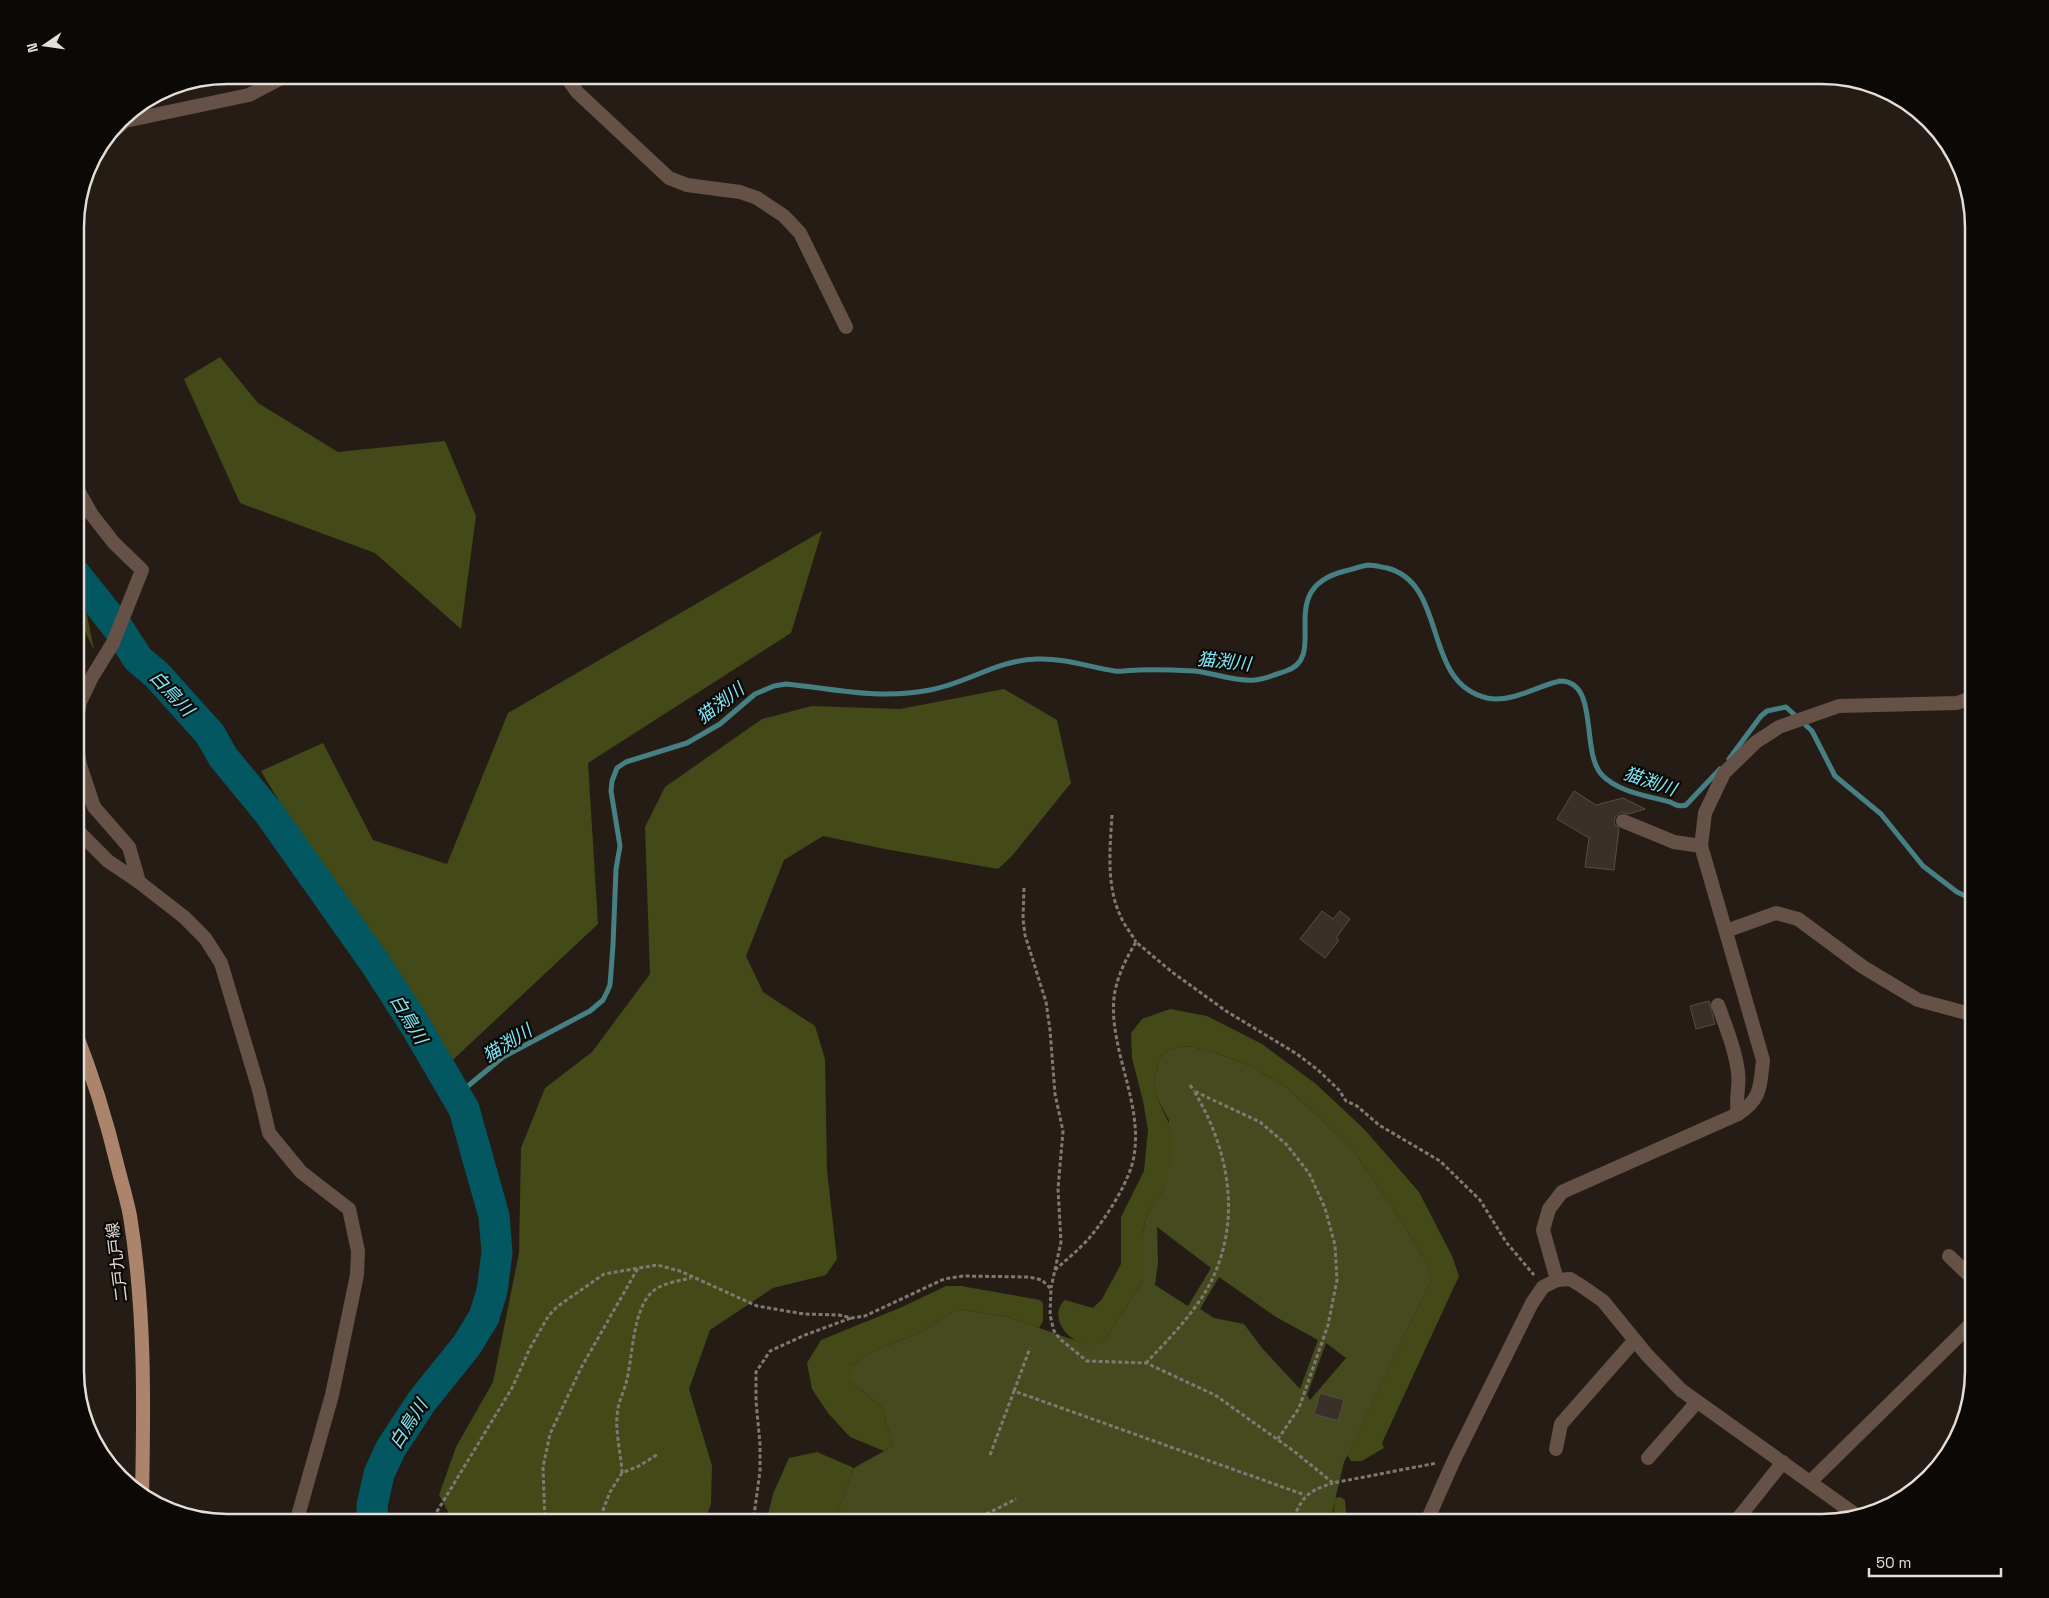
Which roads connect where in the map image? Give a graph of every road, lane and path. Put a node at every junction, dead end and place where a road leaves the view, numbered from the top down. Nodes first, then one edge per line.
1 (270, 84) edge
2 (571, 84) edge
3 (131, 120) edge
4 (846, 327) dead end
5 (84, 501) edge
6 (84, 694) edge
7 (1965, 700) edge
8 (84, 777) edge
9 (1112, 815) dead end
10 (1623, 821) dead end
11 (84, 837) edge
12 (1701, 846) junction
13 (139, 882) junction
14 (1024, 888) dead end
15 (1726, 931) junction
16 (1136, 942) junction
17 (1718, 1005) dead end
18 (1965, 1013) edge
19 (84, 1054) edge
20 (1190, 1085) dead end
21 (1194, 1091) junction
22 (1738, 1114) junction
23 (1949, 1256) dead end
24 (638, 1268) junction
25 (1055, 1270) junction
26 (1965, 1271) edge
27 (692, 1277) junction
28 (1558, 1280) junction
29 (1543, 1287) junction
30 (1051, 1289) junction
31 (852, 1318) junction
32 (1965, 1330) edge
33 (1635, 1340) junction
34 (1030, 1348) dead end
35 (1146, 1363) junction
36 (1014, 1391) junction
37 (1697, 1402) junction
38 (1278, 1439) junction
39 (1556, 1449) dead end
40 (658, 1454) dead end
41 (990, 1455) dead end
42 (1648, 1458) dead end
43 (1454, 1460) junction
44 (1782, 1462) junction
45 (622, 1473) junction
46 (1333, 1482) junction
47 (1810, 1482) junction
48 (142, 1487) edge
49 (1306, 1494) junction
50 (1016, 1499) dead end
51 (1850, 1511) edge
52 (299, 1514) edge
53 (435, 1514) edge
54 (545, 1514) edge
55 (601, 1514) edge
56 (754, 1514) edge
57 (987, 1514) edge
58 (1295, 1514) edge
59 (1430, 1514) edge
60 (1741, 1514) edge

1 - 3 street
2 - 4 street
5 - 6 street
7 - 12 street
8 - 13 street
9 - 16 path
10 - 12 street
11 - 13 street
12 - 15 street
13 - 52 street
14 - 25 path
15 - 18 street
15 - 22 street
16 - 25 path
16 - 29 path
17 - 22 street
19 - 48 main road, 二戸九戸線
20 - 21 path
21 - 35 path
21 - 38 path
22 - 28 street
23 - 26 street
24 - 27 path
24 - 53 path
24 - 54 path
25 - 30 path
27 - 31 path
27 - 45 path
28 - 29 street
28 - 33 street
29 - 43 street
30 - 31 path
30 - 35 path
31 - 56 path
32 - 47 street
33 - 37 street
33 - 39 street
34 - 36 path
35 - 38 path
36 - 41 path
36 - 49 path
37 - 42 street
37 - 44 street
38 - 46 path
40 - 45 path
43 - 46 path
43 - 59 street
44 - 47 street
44 - 60 street
45 - 55 path
46 - 49 path
47 - 51 street
49 - 58 path
50 - 57 path

